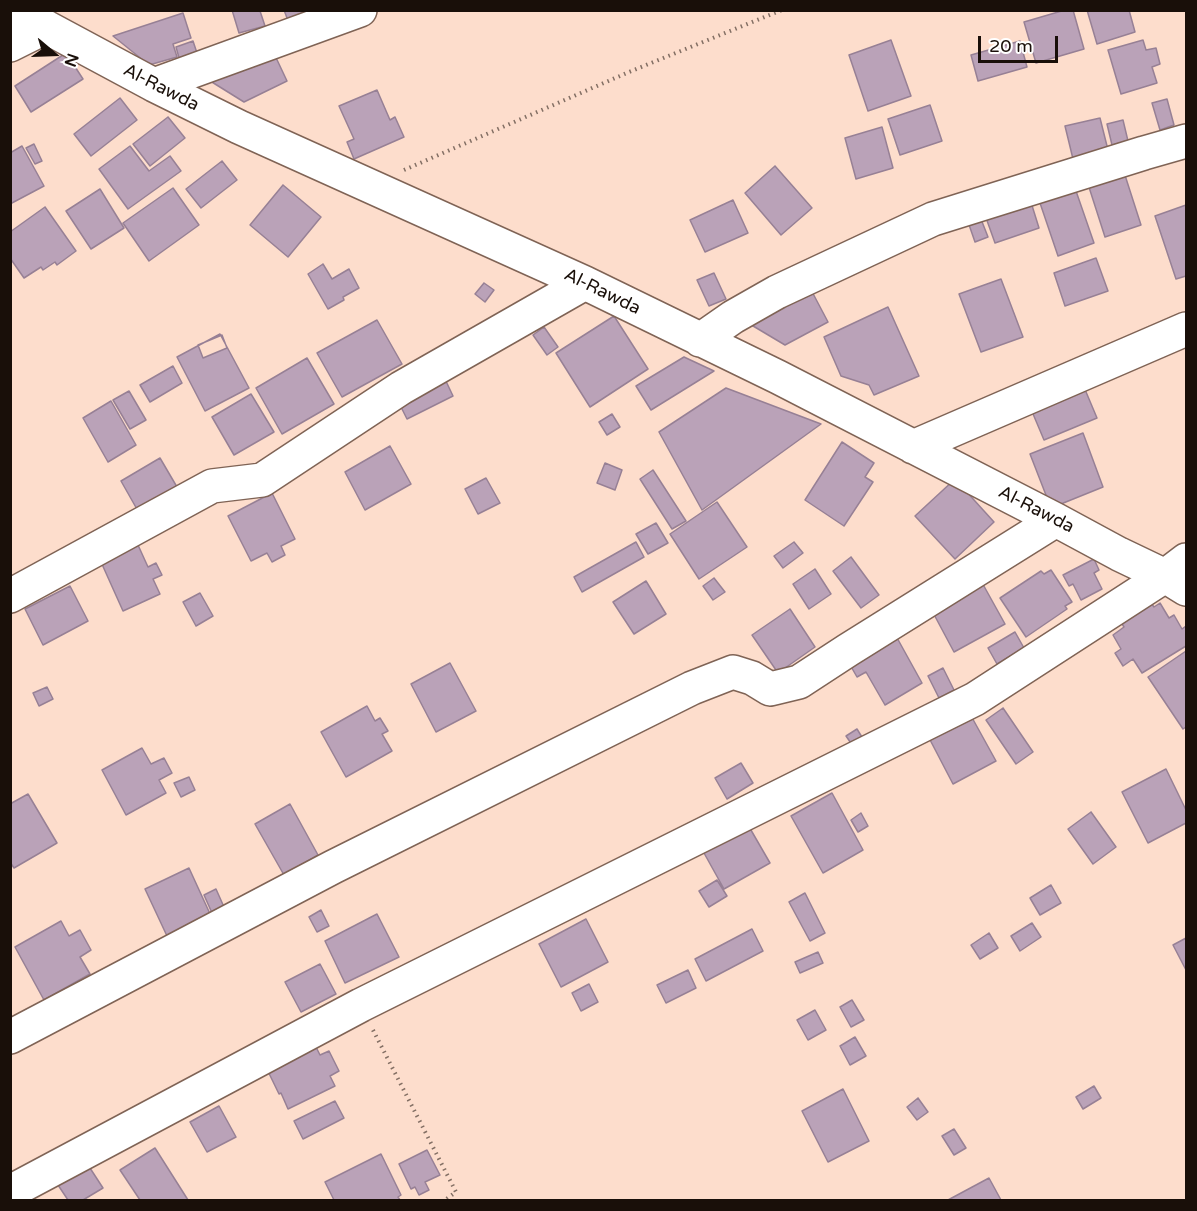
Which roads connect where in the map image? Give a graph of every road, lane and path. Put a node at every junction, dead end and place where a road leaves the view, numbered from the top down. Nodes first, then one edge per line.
1 (10, 10) edge
2 (360, 10) edge
3 (782, 10) edge
4 (46, 27) junction
5 (10, 45) edge
6 (154, 85) junction
7 (1186, 141) edge
8 (368, 186) junction
9 (585, 283) junction
10 (1186, 329) edge
11 (700, 340) junction
12 (913, 447) junction
13 (1056, 520) junction
14 (1179, 575) edge
15 (10, 596) edge
16 (361, 1005) junction
17 (10, 1036) edge
18 (10, 1192) edge
19 (445, 1200) edge

1 - 4 street, Al-Rawda
2 - 6 street
3 - 8 path
4 - 5 street
4 - 6 street, Al-Rawda
6 - 8 street, Al-Rawda
7 - 11 street
8 - 9 street, Al-Rawda
9 - 11 street, Al-Rawda
9 - 15 street
10 - 12 street
11 - 12 street, Al-Rawda
12 - 13 street, Al-Rawda
13 - 14 street, Al-Rawda
13 - 17 street
14 - 16 street
16 - 18 street
16 - 19 path

